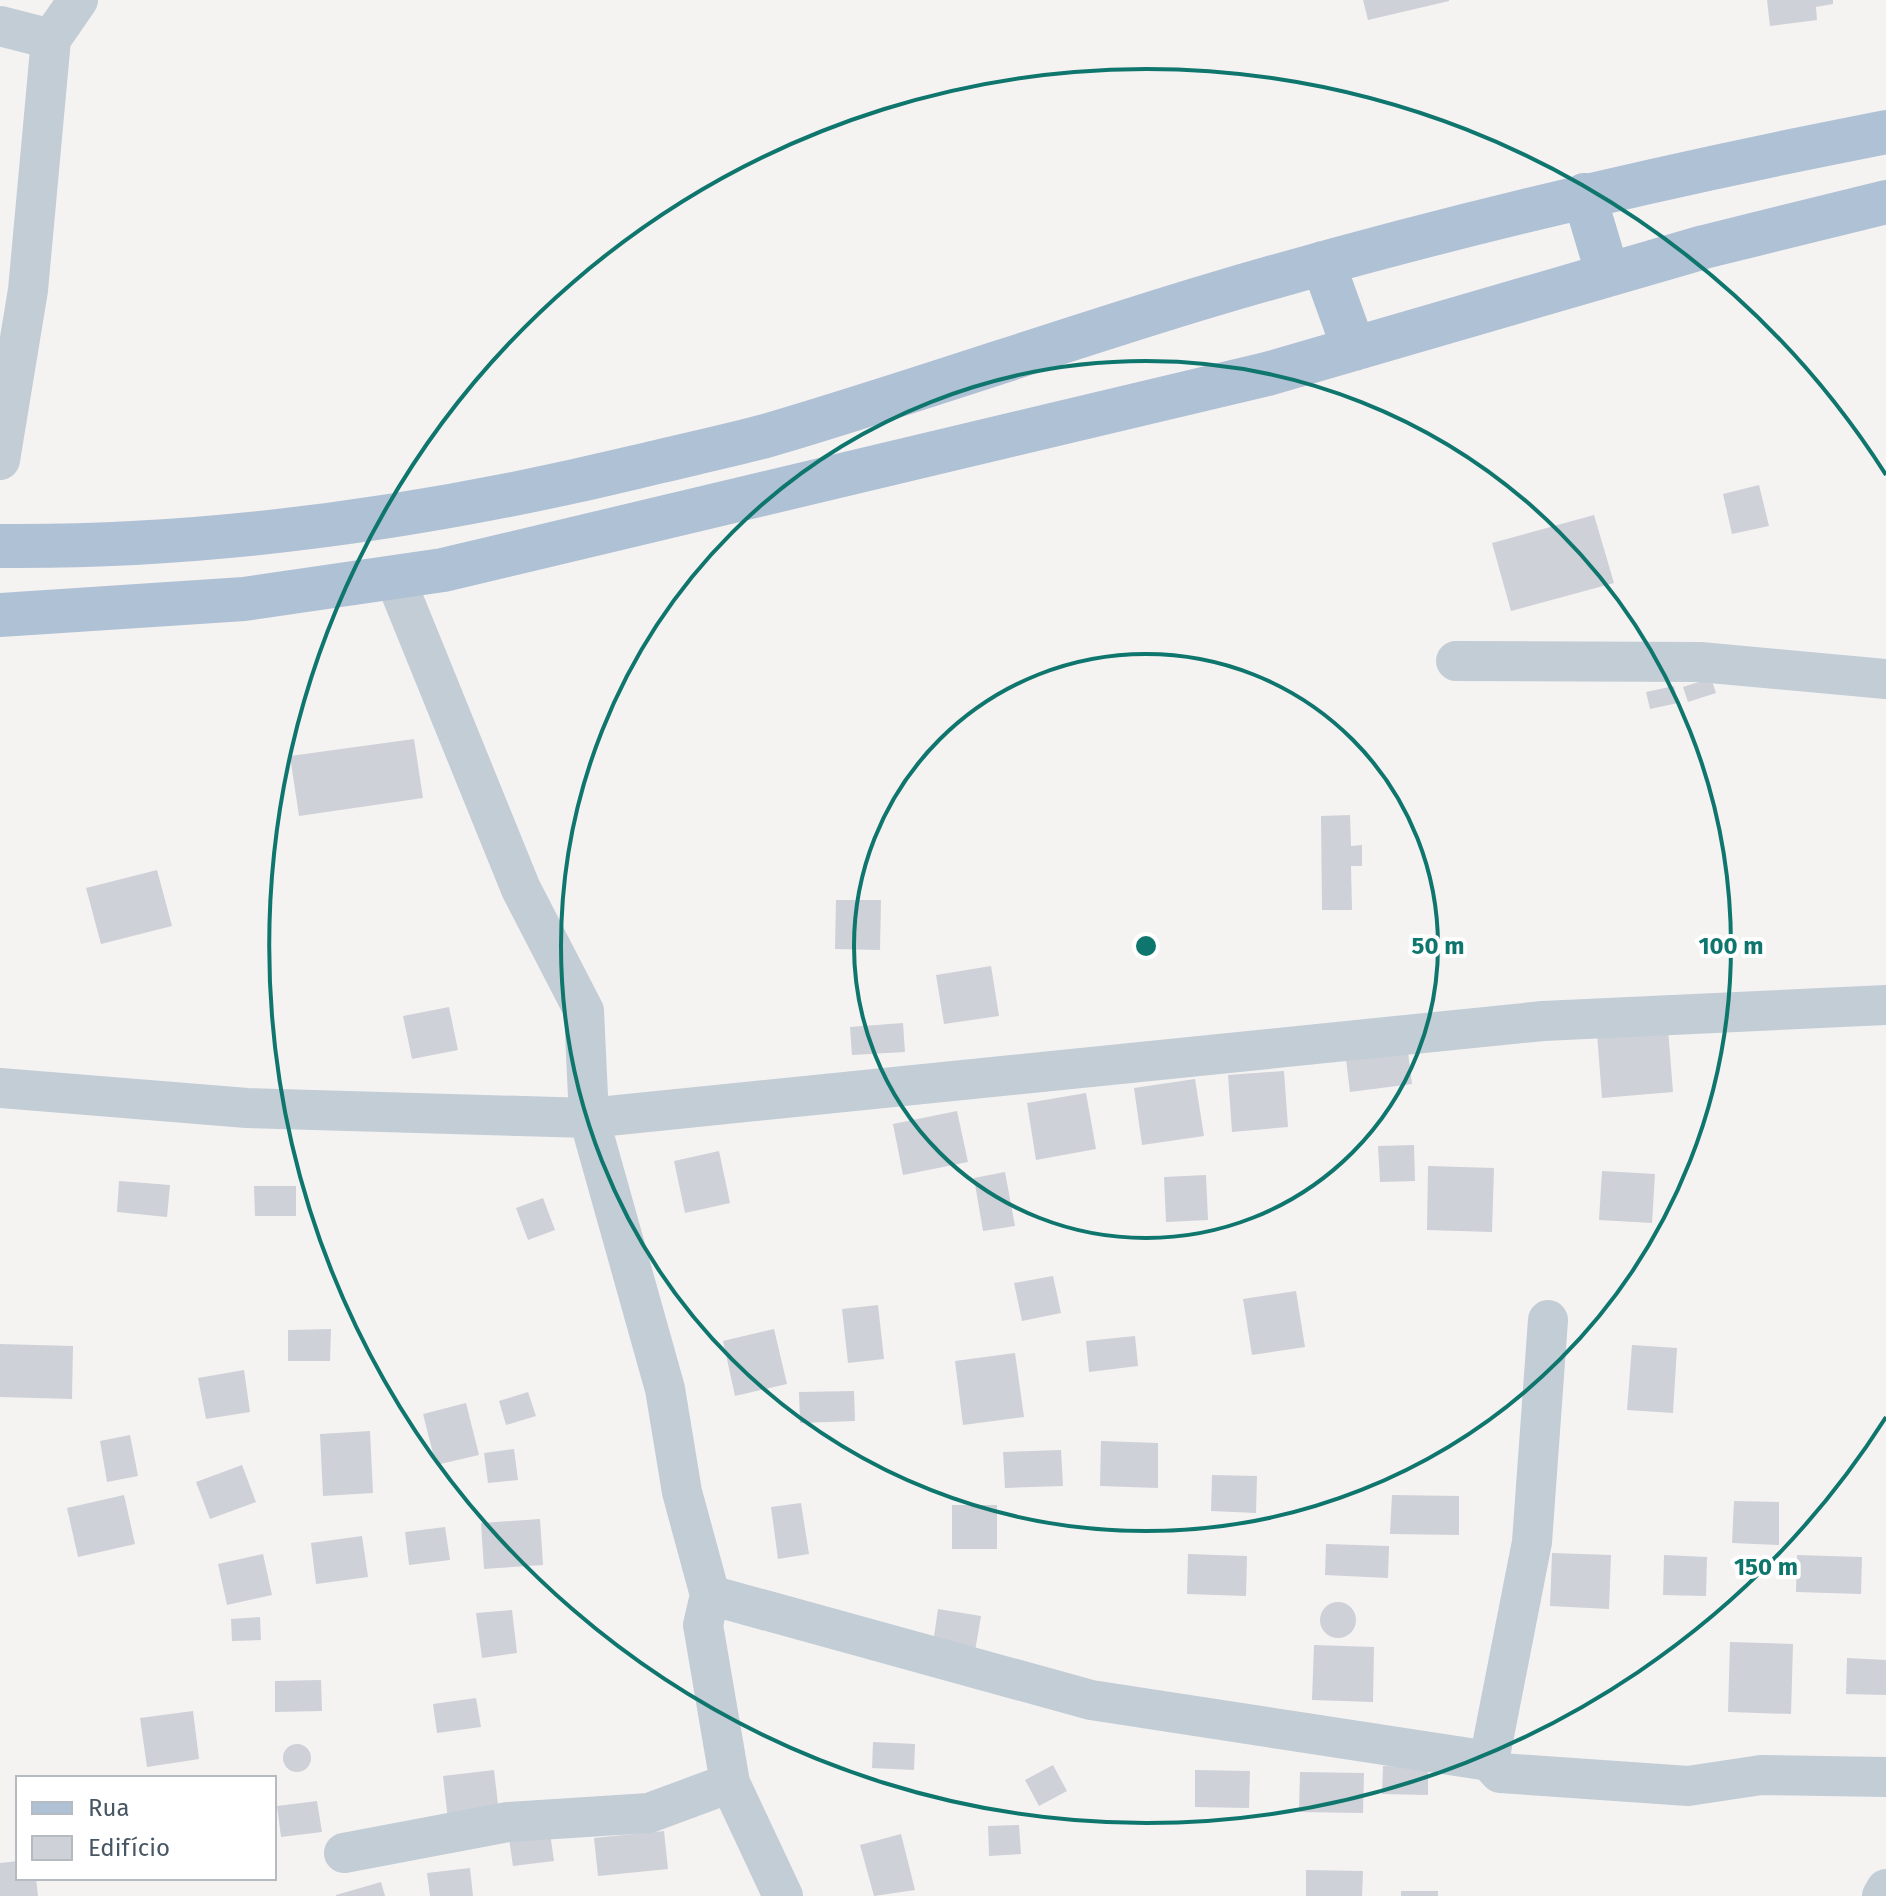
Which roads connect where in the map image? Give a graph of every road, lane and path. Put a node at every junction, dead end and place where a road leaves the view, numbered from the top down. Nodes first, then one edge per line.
1 (78, 0) edge
2 (0, 26) edge
3 (51, 39) junction
4 (1886, 132) edge
5 (1584, 195) junction
6 (1886, 202) edge
7 (1323, 263) junction
8 (1608, 275) junction
9 (1354, 349) junction
10 (0, 460) edge
11 (0, 546) edge
12 (394, 576) junction
13 (0, 615) edge
14 (1456, 661) dead end
15 (1886, 679) edge
16 (1886, 1005) edge
17 (0, 1088) edge
18 (589, 1118) junction
19 (1548, 1320) dead end
20 (710, 1595) junction
21 (1489, 1761) junction
22 (1886, 1777) edge
23 (730, 1783) junction
24 (344, 1853) dead end
25 (1886, 1889) edge
26 (783, 1896) edge
27 (1882, 1896) edge

1 - 3 street
2 - 3 street
3 - 10 street
4 - 5 main road
5 - 7 main road
5 - 8 main road
6 - 8 main road
7 - 9 main road
7 - 11 main road
8 - 9 main road
9 - 12 main road
12 - 13 main road
12 - 18 street
14 - 15 street
16 - 18 street
17 - 18 street
18 - 20 street
19 - 21 street
20 - 21 street
20 - 23 street
21 - 22 street
23 - 24 street
23 - 26 street
25 - 27 street

